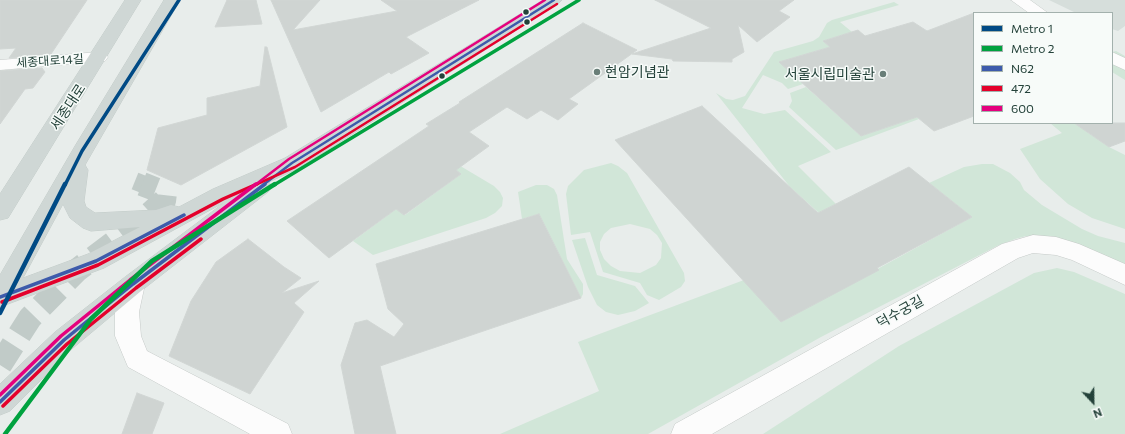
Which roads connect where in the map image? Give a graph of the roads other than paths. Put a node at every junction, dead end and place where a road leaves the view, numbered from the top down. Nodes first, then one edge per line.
1 (134, 0) edge
2 (172, 0) edge
3 (554, 0) edge
4 (1019, 0) edge
5 (1038, 12) edge
6 (99, 57) junction
7 (1113, 59) edge
8 (0, 65) edge
9 (1125, 66) edge
10 (82, 151) junction
11 (292, 163) junction
12 (221, 195) junction
13 (0, 212) edge
14 (1125, 275) edge
15 (133, 284) junction
16 (0, 297) edge
17 (0, 402) edge
18 (278, 434) edge
19 (685, 434) edge

1 - 6 main road, 세종대로
2 - 10 main road
3 - 11 main road
4 - 5 street
6 - 8 street, 세종대로14길
6 - 13 main road, 세종대로
7 - 9 street
10 - 12 main road
10 - 16 main road
11 - 12 main road
11 - 15 main road
12 - 16 main road
14 - 19 street, 덕수궁길
15 - 17 main road
15 - 18 street

